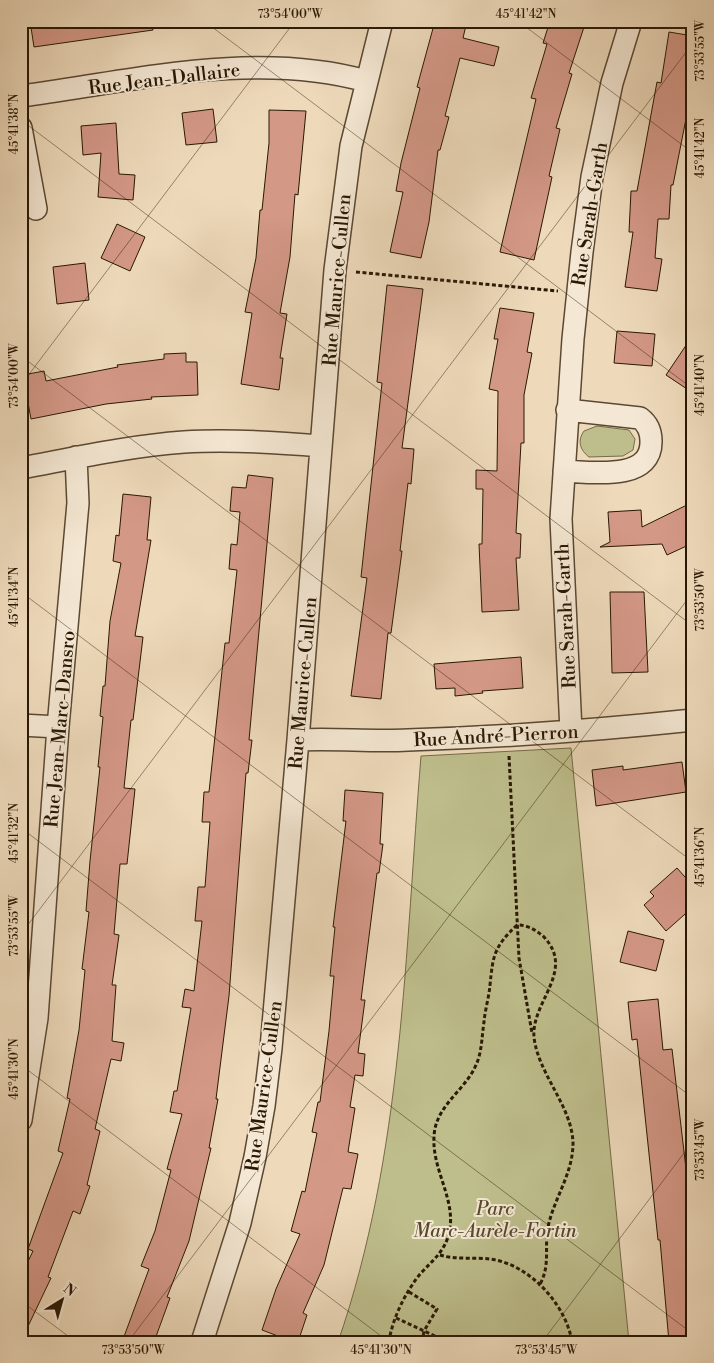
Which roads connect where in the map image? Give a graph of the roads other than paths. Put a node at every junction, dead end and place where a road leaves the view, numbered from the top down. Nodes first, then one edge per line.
1 (382, 21) edge
2 (631, 21) edge
3 (366, 80) junction
4 (21, 96) edge
5 (21, 128) edge
6 (36, 208) dead end
7 (568, 410) junction
8 (321, 446) junction
9 (76, 458) junction
10 (21, 468) edge
11 (564, 472) junction
12 (693, 720) edge
13 (21, 725) edge
14 (58, 728) junction
15 (571, 732) junction
16 (298, 740) junction
17 (21, 1120) edge
18 (202, 1342) edge

1 - 3 street, Rue Maurice-Cullen
2 - 7 street, Rue Sarah-Garth
3 - 4 street, Rue Jean-Dallaire
3 - 8 street, Rue Maurice-Cullen
5 - 6 street
7 - 11 street, Rue Sarah-Garth
7 - 11 street
8 - 9 street
8 - 16 street, Rue Maurice-Cullen
9 - 10 street
9 - 14 street, Rue Jean-Marc-Dansro
11 - 15 street, Rue Sarah-Garth
12 - 15 street, Rue André-Pierron
13 - 14 street
14 - 17 street, Rue Jean-Marc-Dansro
15 - 16 street, Rue André-Pierron
16 - 18 street, Rue Maurice-Cullen

